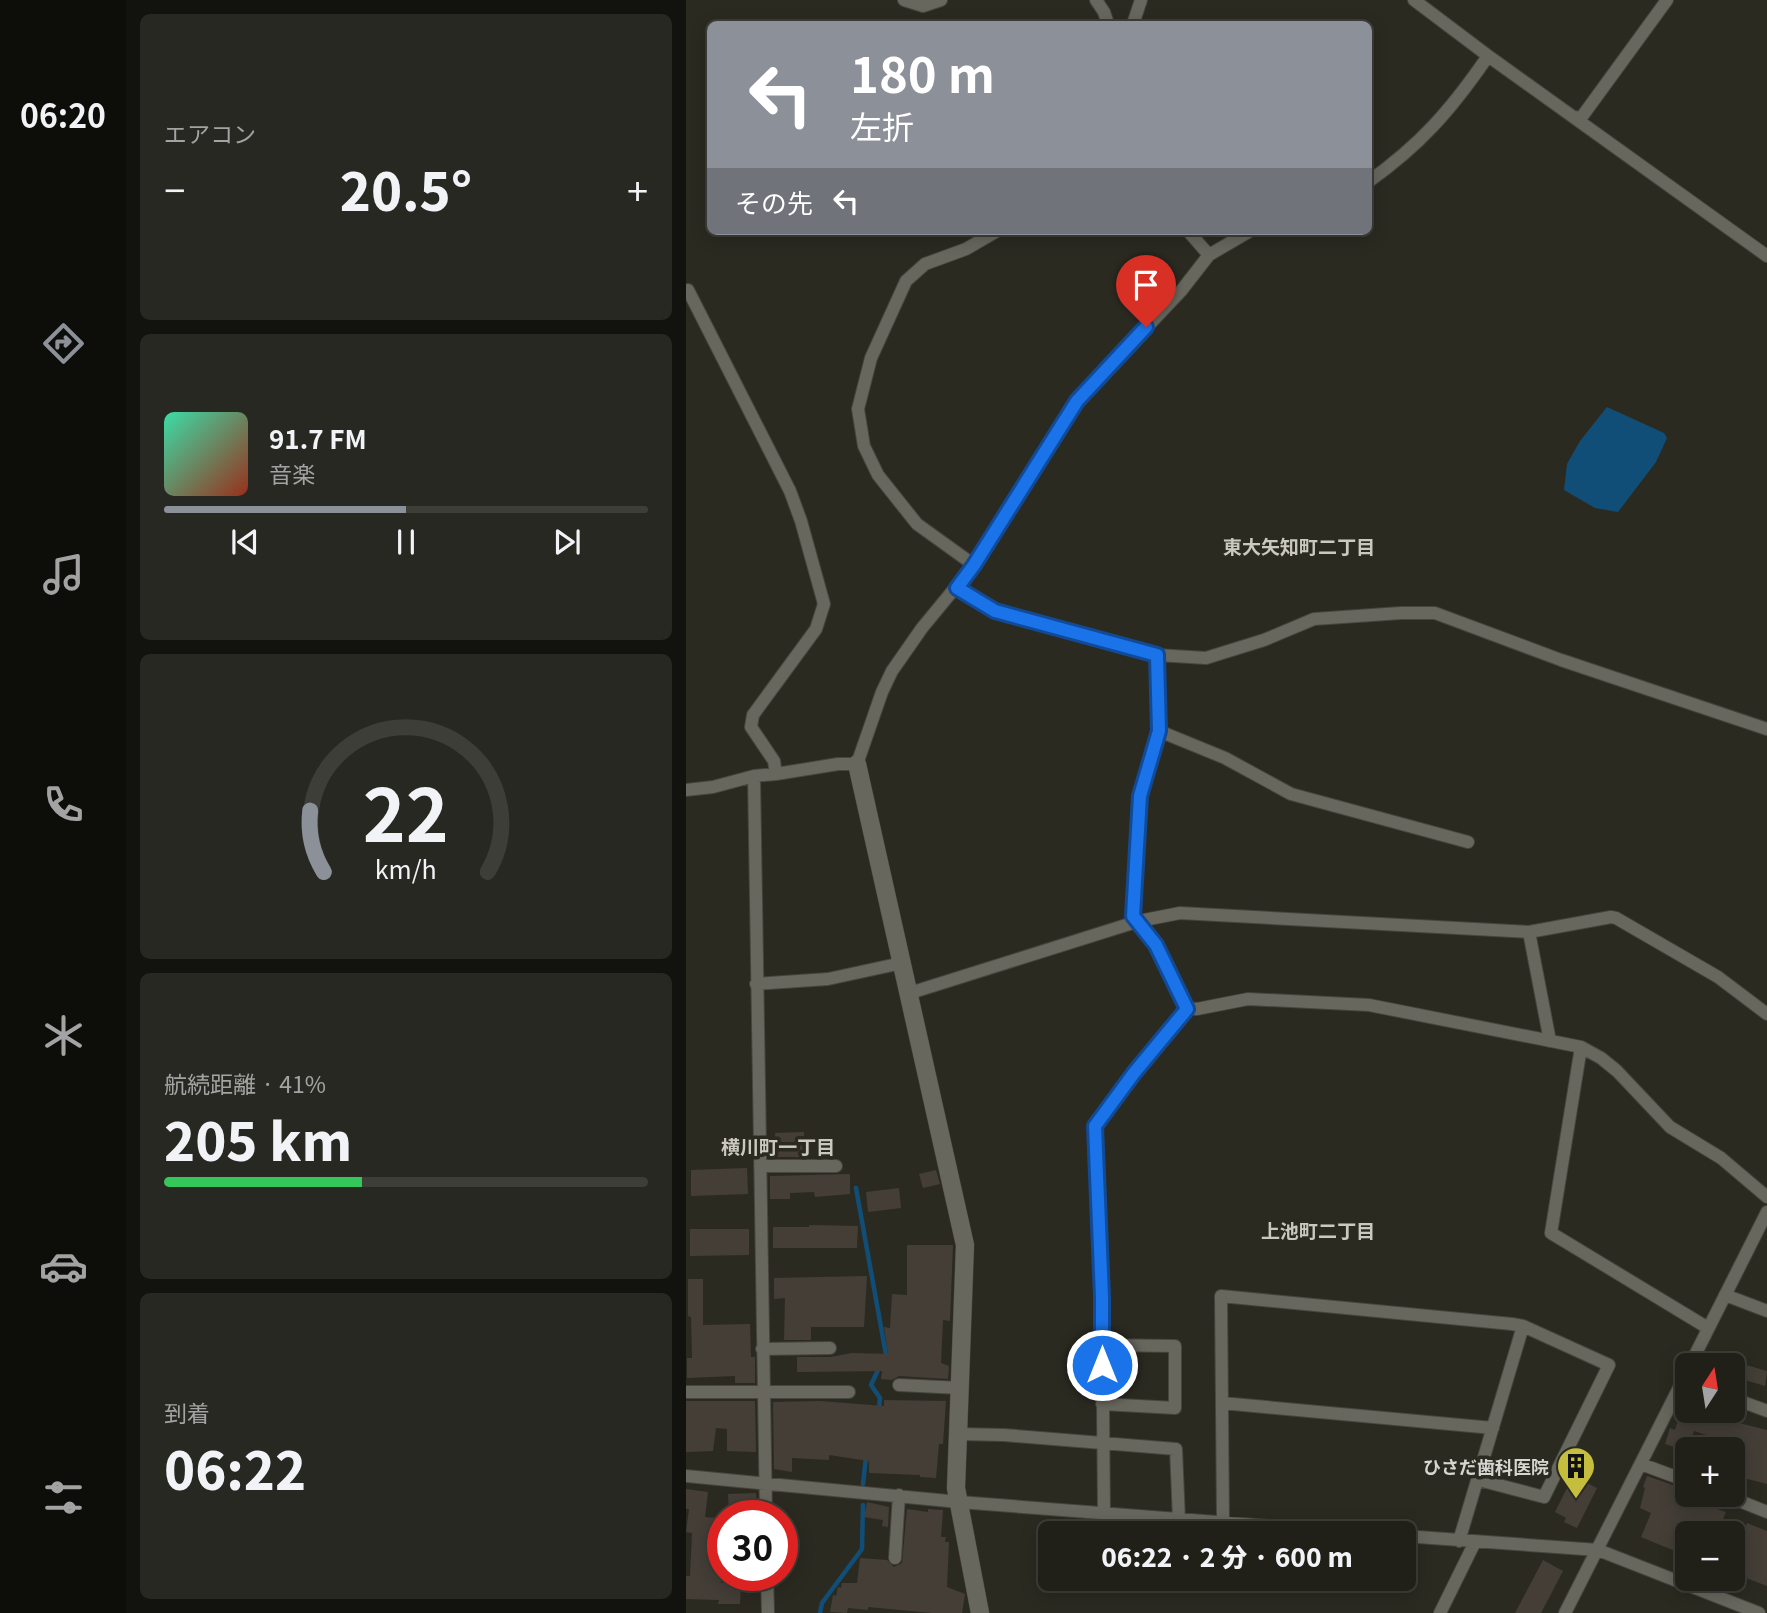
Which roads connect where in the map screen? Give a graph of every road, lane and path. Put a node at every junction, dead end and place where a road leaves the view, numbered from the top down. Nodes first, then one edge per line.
1 (904, 0) edge
2 (941, 0) edge
3 (1096, 0) edge
4 (1141, 0) edge
5 (1414, 0) edge
6 (1667, 0) edge
7 (1107, 21) edge
8 (1134, 21) edge
9 (1491, 58) junction
10 (1574, 117) junction
11 (1372, 179) edge
12 (990, 235) edge
13 (1192, 235) edge
14 (1243, 235) edge
15 (1209, 255) junction
16 (1767, 256) edge
17 (688, 290) dead end
18 (974, 565) junction
19 (957, 588) junction
20 (1157, 655) junction
21 (1767, 729) edge
22 (1159, 731) junction
23 (857, 764) junction
24 (776, 774) junction
25 (754, 776) junction
26 (686, 790) edge
27 (1468, 842) dead end
28 (1139, 921) junction
29 (1528, 932) junction
30 (902, 963) junction
31 (757, 984) junction
32 (909, 993) junction
33 (1187, 1009) junction
34 (1767, 1014) edge
35 (1550, 1041) junction
36 (1581, 1047) junction
37 (760, 1166) junction
38 (836, 1166) dead end
39 (1767, 1197) edge
40 (1767, 1212) edge
41 (1725, 1295) junction
42 (1767, 1311) edge
43 (1523, 1326) junction
44 (1708, 1328) junction
45 (1102, 1345) junction
46 (830, 1348) dead end
47 (762, 1349) junction
48 (1696, 1353) edge
49 (899, 1385) dead end
50 (960, 1388) junction
51 (764, 1391) junction
52 (686, 1392) edge
53 (849, 1392) dead end
54 (1675, 1398) edge
55 (1222, 1403) junction
56 (1745, 1403) edge
57 (1102, 1404) junction
58 (1767, 1411) edge
59 (1493, 1428) junction
60 (958, 1434) junction
61 (1103, 1443) junction
62 (1641, 1464) junction
63 (686, 1476) edge
64 (1675, 1477) edge
65 (1479, 1480) junction
66 (765, 1482) junction
67 (899, 1495) junction
68 (766, 1500) edge
69 (959, 1502) junction
70 (1745, 1503) edge
71 (1767, 1512) edge
72 (1104, 1514) junction
73 (1179, 1520) junction
74 (1201, 1521) edge
75 (1223, 1521) edge
76 (1416, 1537) edge
77 (1460, 1541) junction
78 (1475, 1542) junction
79 (1598, 1550) junction
80 (895, 1558) dead end
81 (767, 1591) edge
82 (768, 1613) edge
83 (979, 1613) edge
84 (1440, 1613) edge
85 (1565, 1613) edge
86 (1759, 1613) edge

1 - 2 street
3 - 7 street
4 - 8 street
5 - 9 street
6 - 10 street
9 - 10 street
9 - 11 street
10 - 16 street
12 - 18 street
13 - 15 street
14 - 15 street
15 - 18 street
17 - 24 street
18 - 19 street
19 - 20 street
19 - 23 street
20 - 21 street
20 - 22 street
22 - 27 street
22 - 28 street
23 - 24 street
23 - 30 street
24 - 25 street
25 - 26 street
25 - 31 street
28 - 29 street
28 - 32 street
28 - 33 street
29 - 34 street
29 - 35 street
30 - 31 street
30 - 32 street
31 - 37 street
32 - 50 street
33 - 35 street
33 - 45 street
35 - 36 street
36 - 39 street
36 - 44 street
37 - 38 street
37 - 47 street
40 - 41 street
41 - 42 street
41 - 44 street
43 - 55 street
43 - 59 street
43 - 65 street
44 - 48 street
45 - 57 street
45 - 57 street
46 - 47 street
47 - 51 street
49 - 50 street
50 - 60 street
51 - 52 street
51 - 53 street
51 - 66 street
54 - 62 street
55 - 59 street
55 - 75 street
56 - 58 street
57 - 61 street
59 - 65 street
60 - 61 street
60 - 69 street
61 - 72 street
61 - 73 street
62 - 64 street
62 - 79 street
63 - 66 street
65 - 77 street
66 - 67 street
66 - 68 street
67 - 69 street
67 - 80 street
69 - 72 street
69 - 83 street
70 - 71 street
72 - 73 street
73 - 74 street
76 - 77 street
77 - 78 street
78 - 79 street
78 - 84 street
79 - 85 street
79 - 86 street
81 - 82 street

